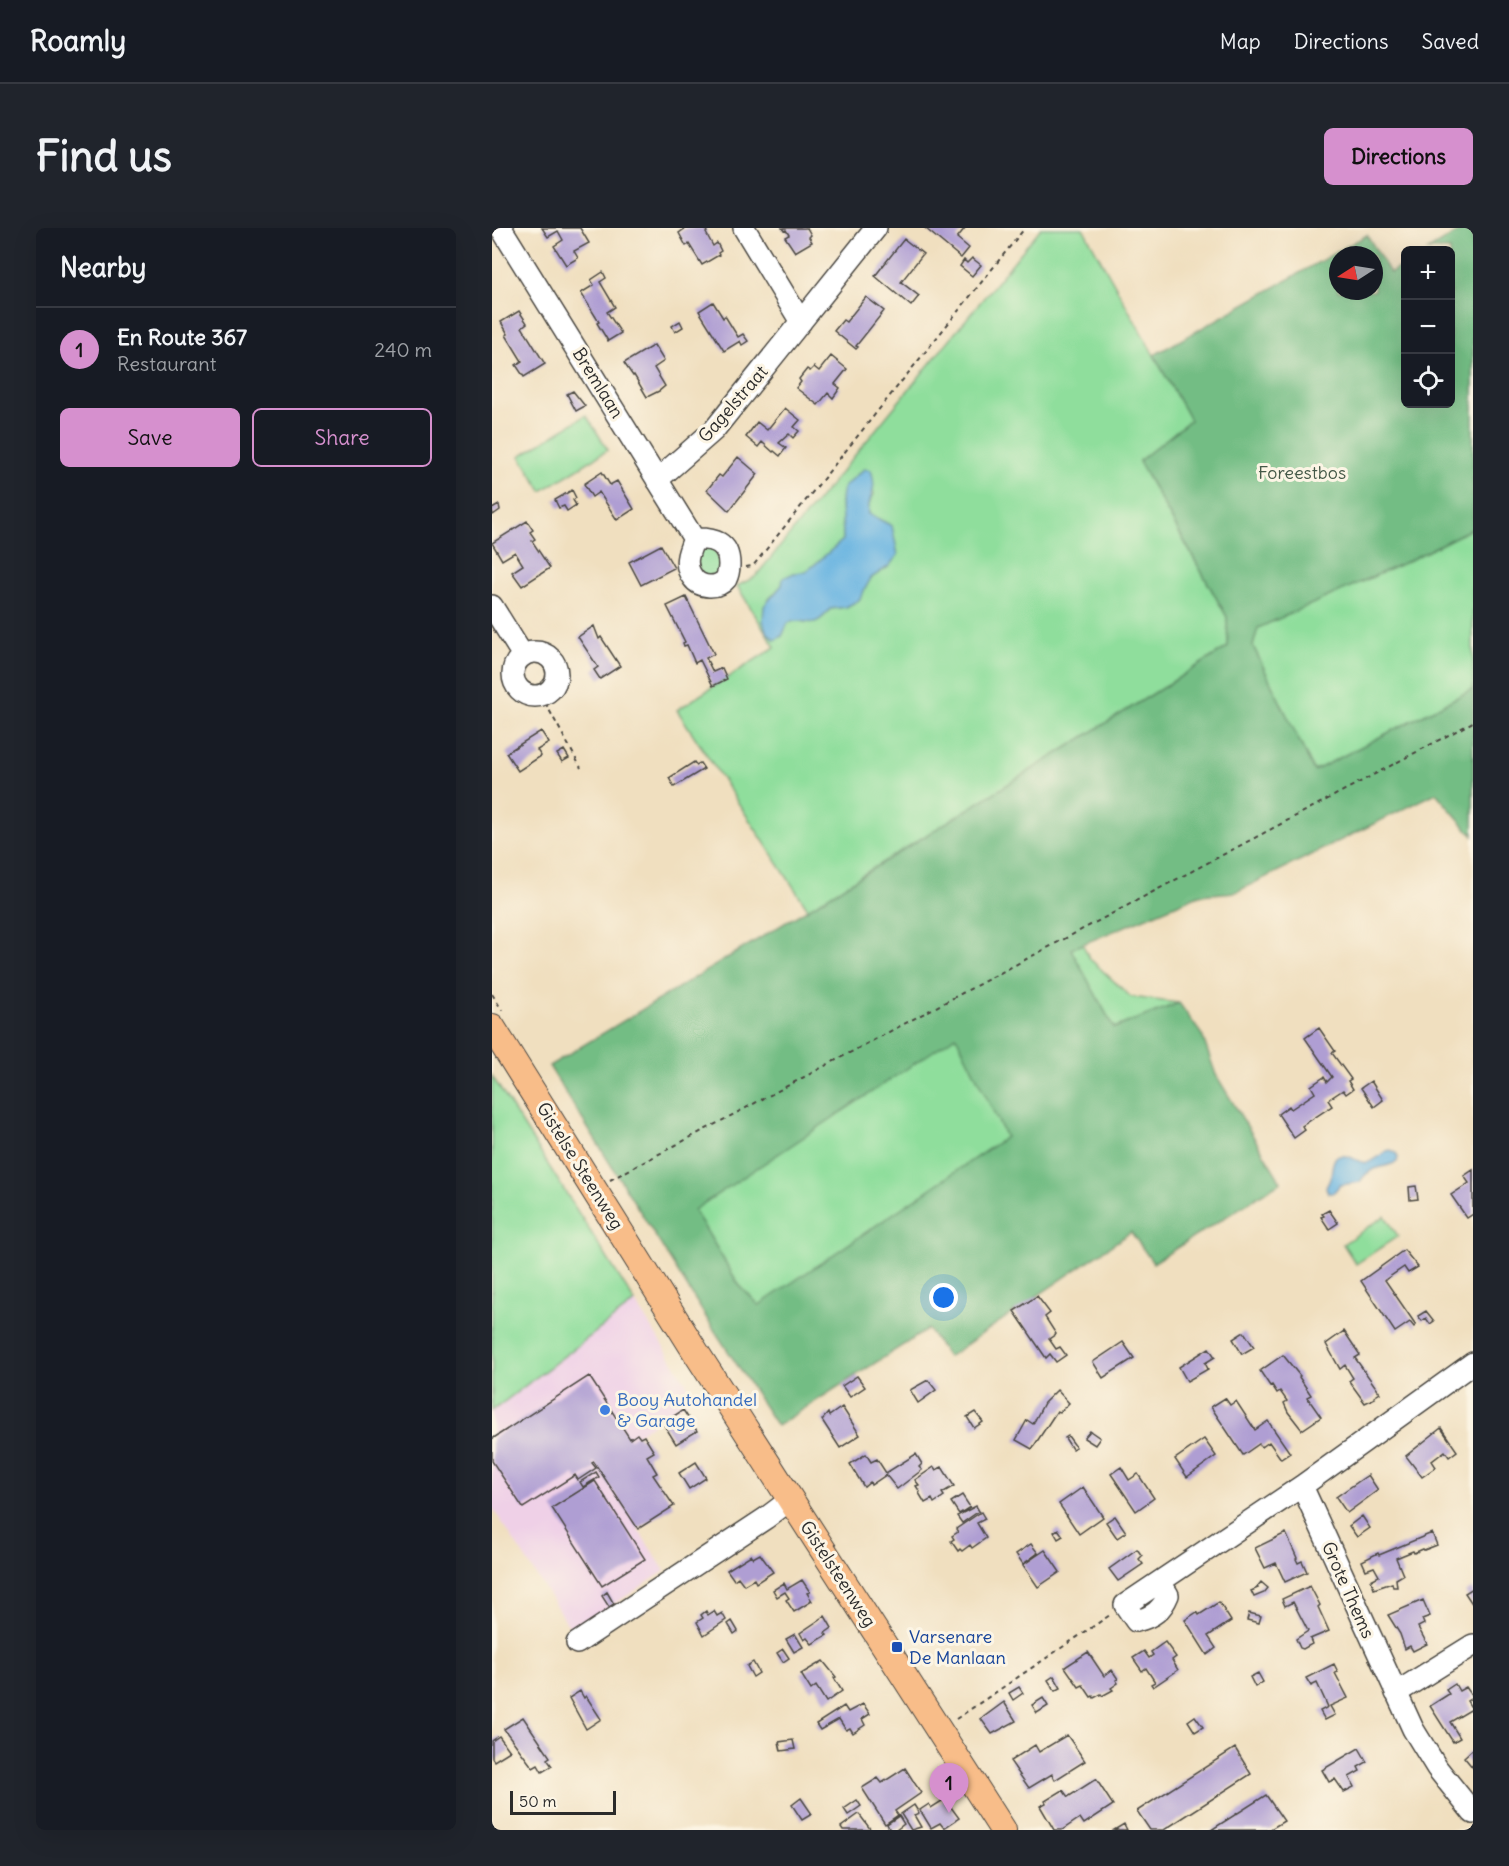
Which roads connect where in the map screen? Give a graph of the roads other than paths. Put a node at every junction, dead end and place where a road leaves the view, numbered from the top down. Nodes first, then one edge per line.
1 (501, 228) edge
2 (744, 228) edge
3 (876, 228) edge
4 (801, 322) junction
5 (657, 480) junction
6 (694, 539) junction
7 (492, 606) edge
8 (522, 654) junction
9 (492, 1027) edge
10 (667, 1306) joint
11 (1473, 1363) edge
12 (1302, 1486) junction
13 (790, 1500) junction
14 (1125, 1605) road end
15 (576, 1643) dead end
16 (1473, 1645) edge
17 (1396, 1692) junction
18 (1473, 1813) edge
19 (1000, 1829) edge

1 - 5 street, Bremlaan
2 - 4 street
3 - 4 street, Gagelstraat
4 - 5 street, Gagelstraat
5 - 6 street, Bremlaan
6 - 6 street
7 - 8 street
8 - 8 street
9 - 10 main road, Gistelse Steenweg
10 - 13 main road, Gistelsteenweg
11 - 12 street
12 - 14 street
12 - 17 street, Grote Thems
13 - 15 street, Gistelsteenweg
13 - 19 main road, Gistelsteenweg
16 - 17 street
17 - 18 street, Grote Thems

